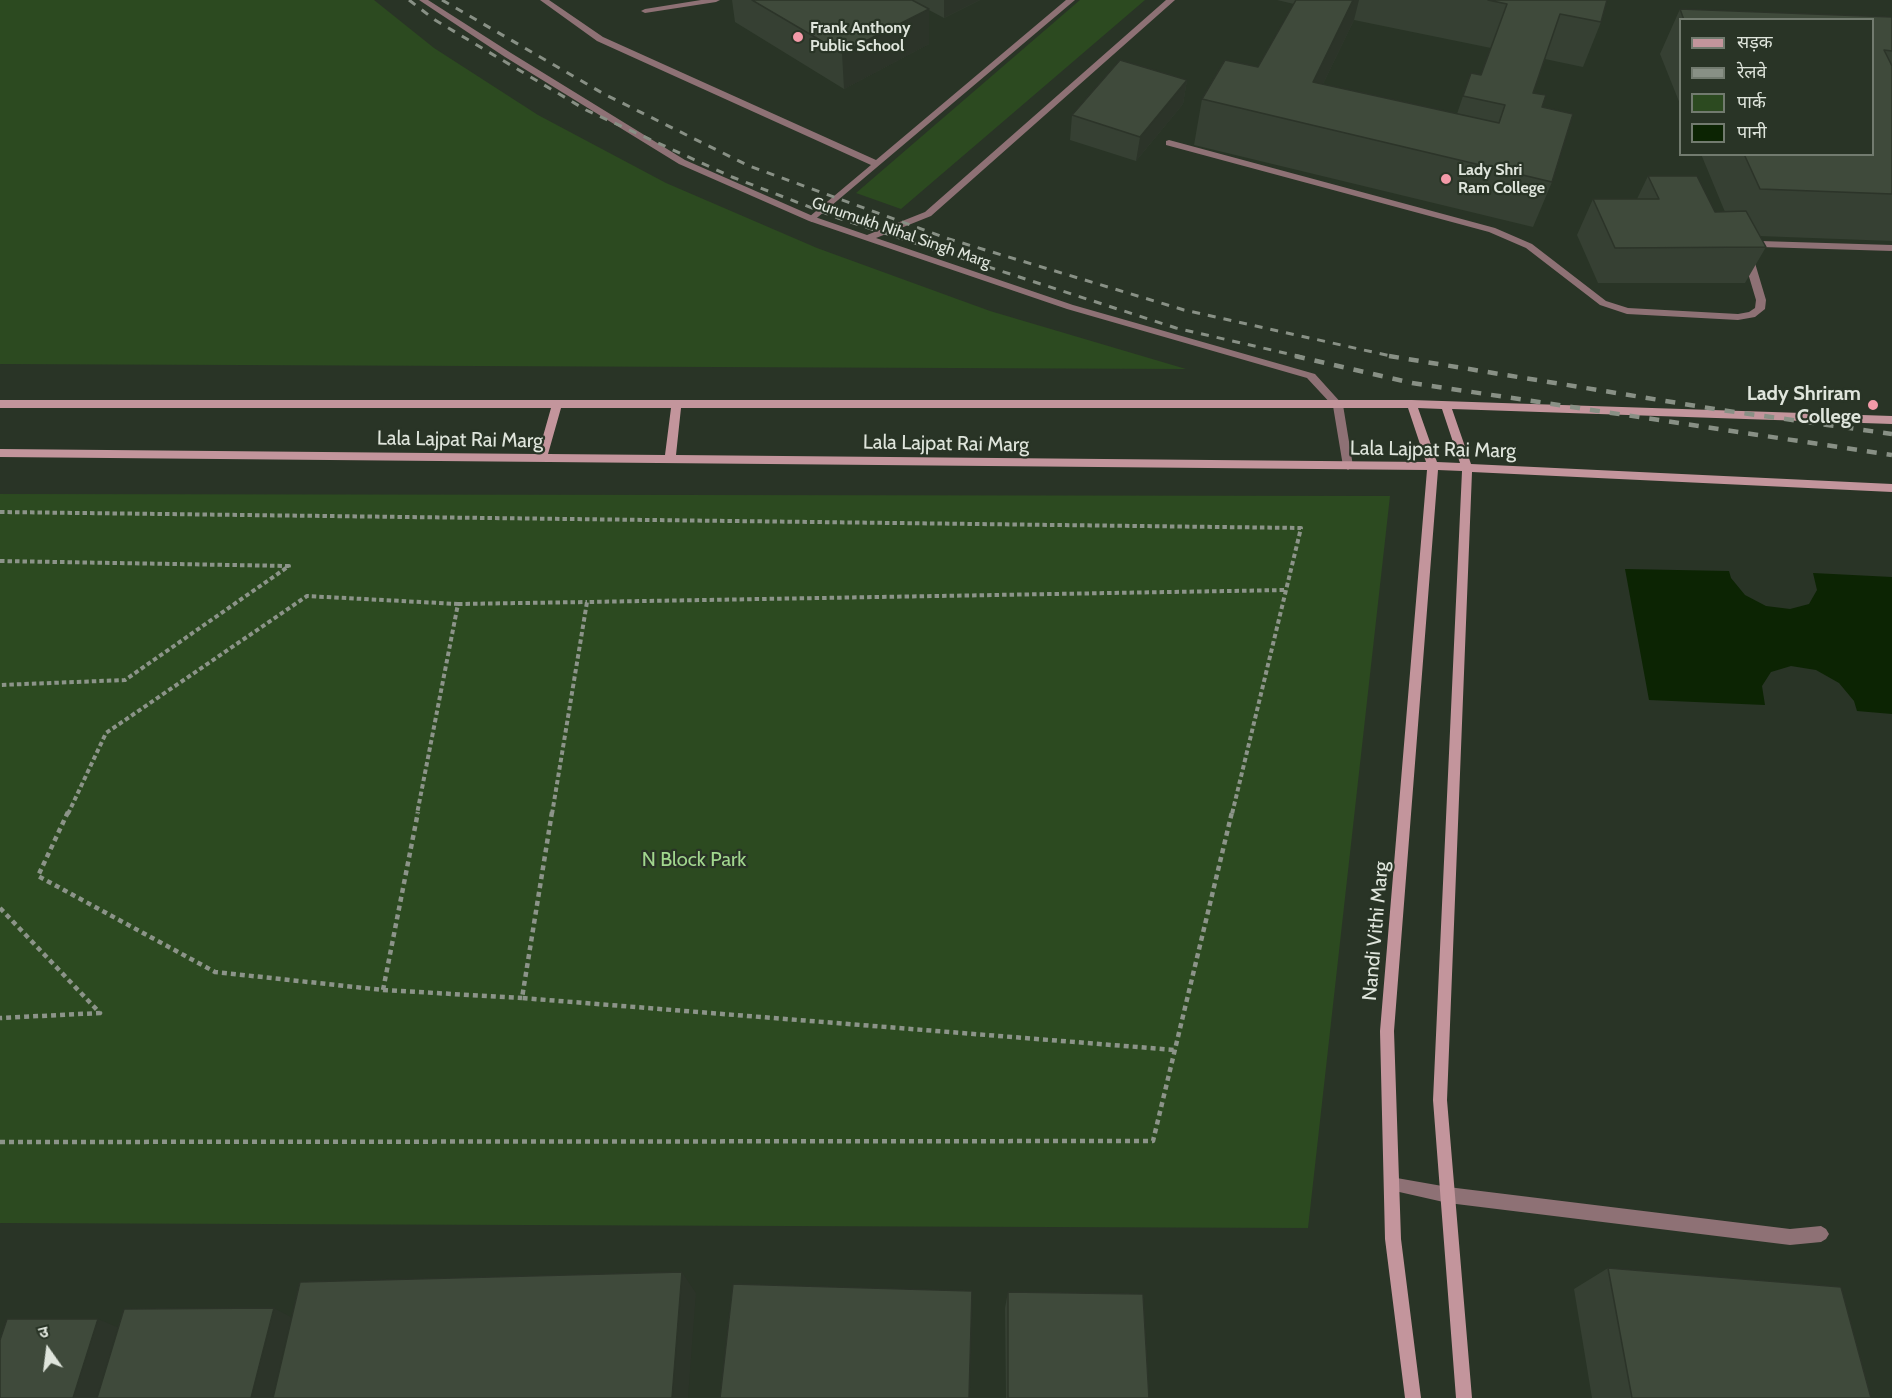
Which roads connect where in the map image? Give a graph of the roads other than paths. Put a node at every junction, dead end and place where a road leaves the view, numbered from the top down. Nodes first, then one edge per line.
1 (423, 0) edge
2 (544, 0) edge
3 (716, 0) edge
4 (1071, 0) edge
5 (1171, 0) edge
6 (645, 11) dead end
7 (1169, 143) dead end
8 (877, 164) junction
9 (812, 219) junction
10 (867, 238) junction
11 (1892, 248) edge
12 (0, 404) edge
13 (557, 404) junction
14 (1412, 404) junction
15 (676, 405) junction
16 (1338, 405) junction
17 (1446, 405) junction
18 (1892, 420) edge
19 (0, 453) edge
20 (543, 458) junction
21 (670, 460) junction
22 (1348, 466) junction
23 (1432, 466) junction
24 (1467, 468) junction
25 (1892, 488) edge
26 (1392, 1184) junction
27 (1448, 1195) junction
28 (1821, 1234) dead end
29 (1413, 1398) edge
30 (1464, 1398) edge

1 - 9 street, Gurumukh Nihal Singh Marg
2 - 8 street
3 - 6 street
4 - 8 street
5 - 10 street
7 - 11 street
8 - 9 street
9 - 10 street, Gurumukh Nihal Singh Marg
10 - 16 street, Gurumukh Nihal Singh Marg
12 - 13 main road, Lala Lajpat Rai Marg
13 - 15 main road, Lala Lajpat Rai Marg
13 - 20 main road
14 - 16 main road, Lala Lajpat Rai Marg
14 - 17 main road, Lala Lajpat Rai Marg
14 - 23 main road
15 - 16 main road, Lala Lajpat Rai Marg
15 - 21 main road
16 - 22 street
17 - 18 main road, Lala Lajpat Rai Marg
17 - 24 main road
19 - 20 main road, Lala Lajpat Rai Marg
20 - 21 main road, Lala Lajpat Rai Marg
21 - 22 main road, Lala Lajpat Rai Marg
22 - 23 main road, Lala Lajpat Rai Marg
23 - 24 main road, Lala Lajpat Rai Marg
23 - 26 main road, Nandi Vithi Marg
24 - 25 main road, Lala Lajpat Rai Marg
24 - 27 main road
26 - 27 street
26 - 29 main road, Nandi Vithi Marg
27 - 28 street
27 - 30 main road

